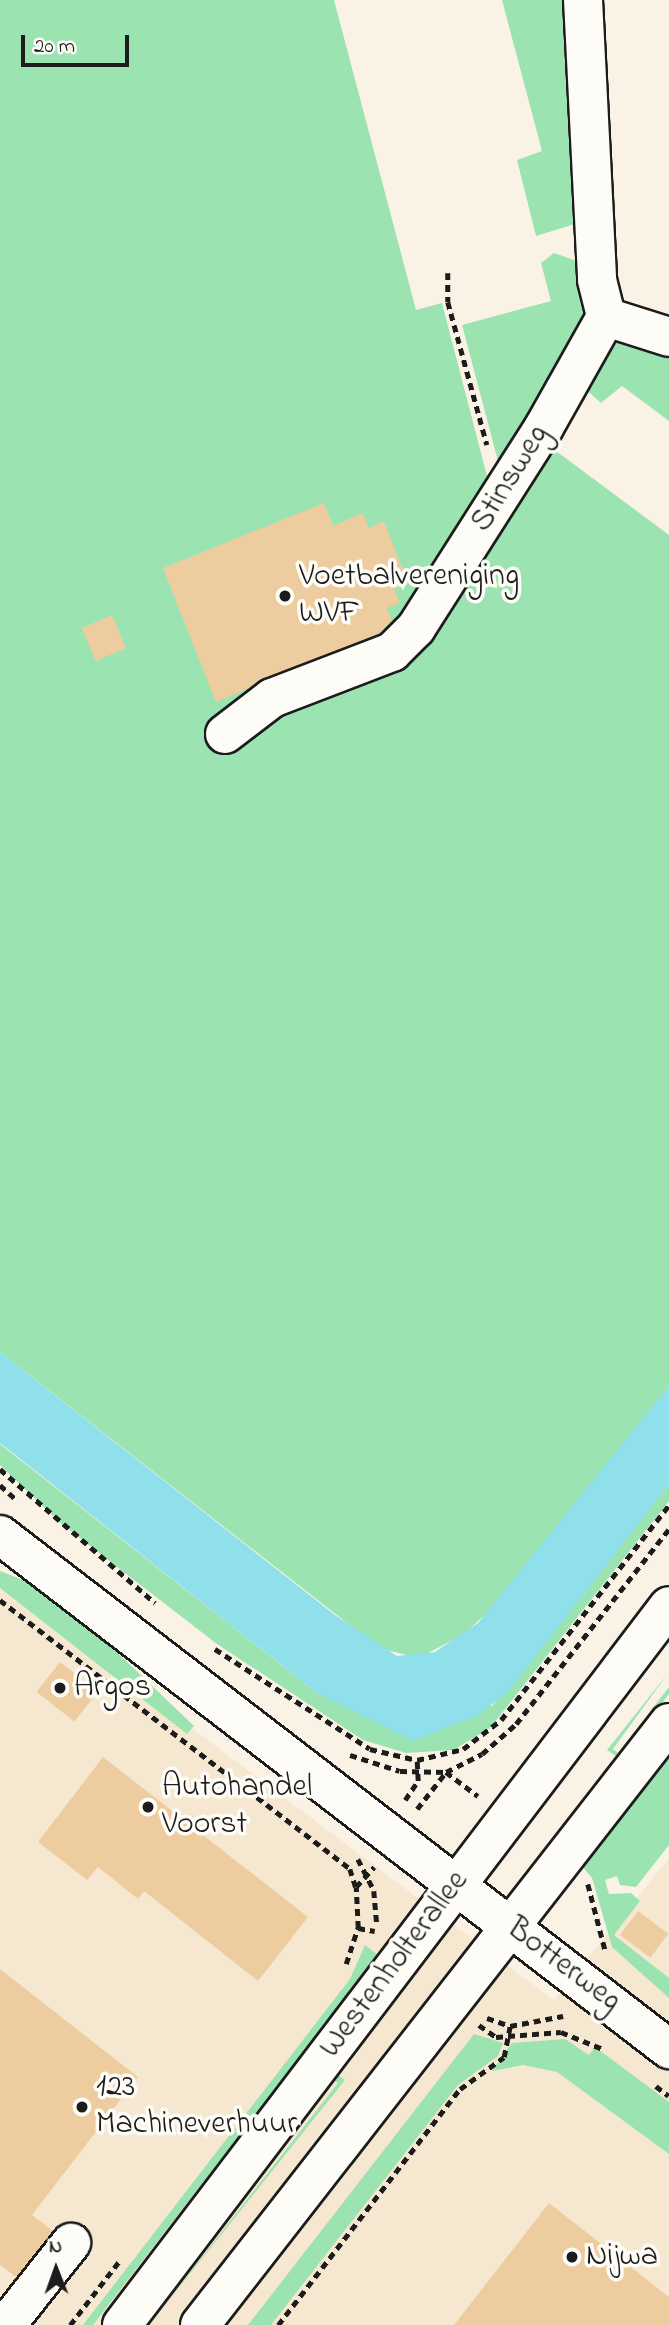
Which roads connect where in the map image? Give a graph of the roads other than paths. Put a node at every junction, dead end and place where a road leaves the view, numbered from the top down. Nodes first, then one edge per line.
1 (583, 0) edge
2 (606, 317) junction
3 (669, 337) edge
4 (225, 734) dead end
5 (0, 1535) edge
6 (669, 1606) edge
7 (669, 1723) edge
8 (454, 1886) junction
9 (510, 1927) junction
10 (669, 2049) edge
11 (71, 2244) dead end
12 (6, 2325) edge
13 (122, 2325) edge
14 (200, 2325) edge

1 - 2 street
2 - 3 street
2 - 4 street, Stinsweg
5 - 8 street, Botterweg
6 - 8 street, Westenholterallee
7 - 9 street, Westenholterallee
8 - 9 street, Botterweg
8 - 13 street, Westenholterallee
9 - 10 street, Botterweg
9 - 14 street, Westenholterallee
11 - 12 street

